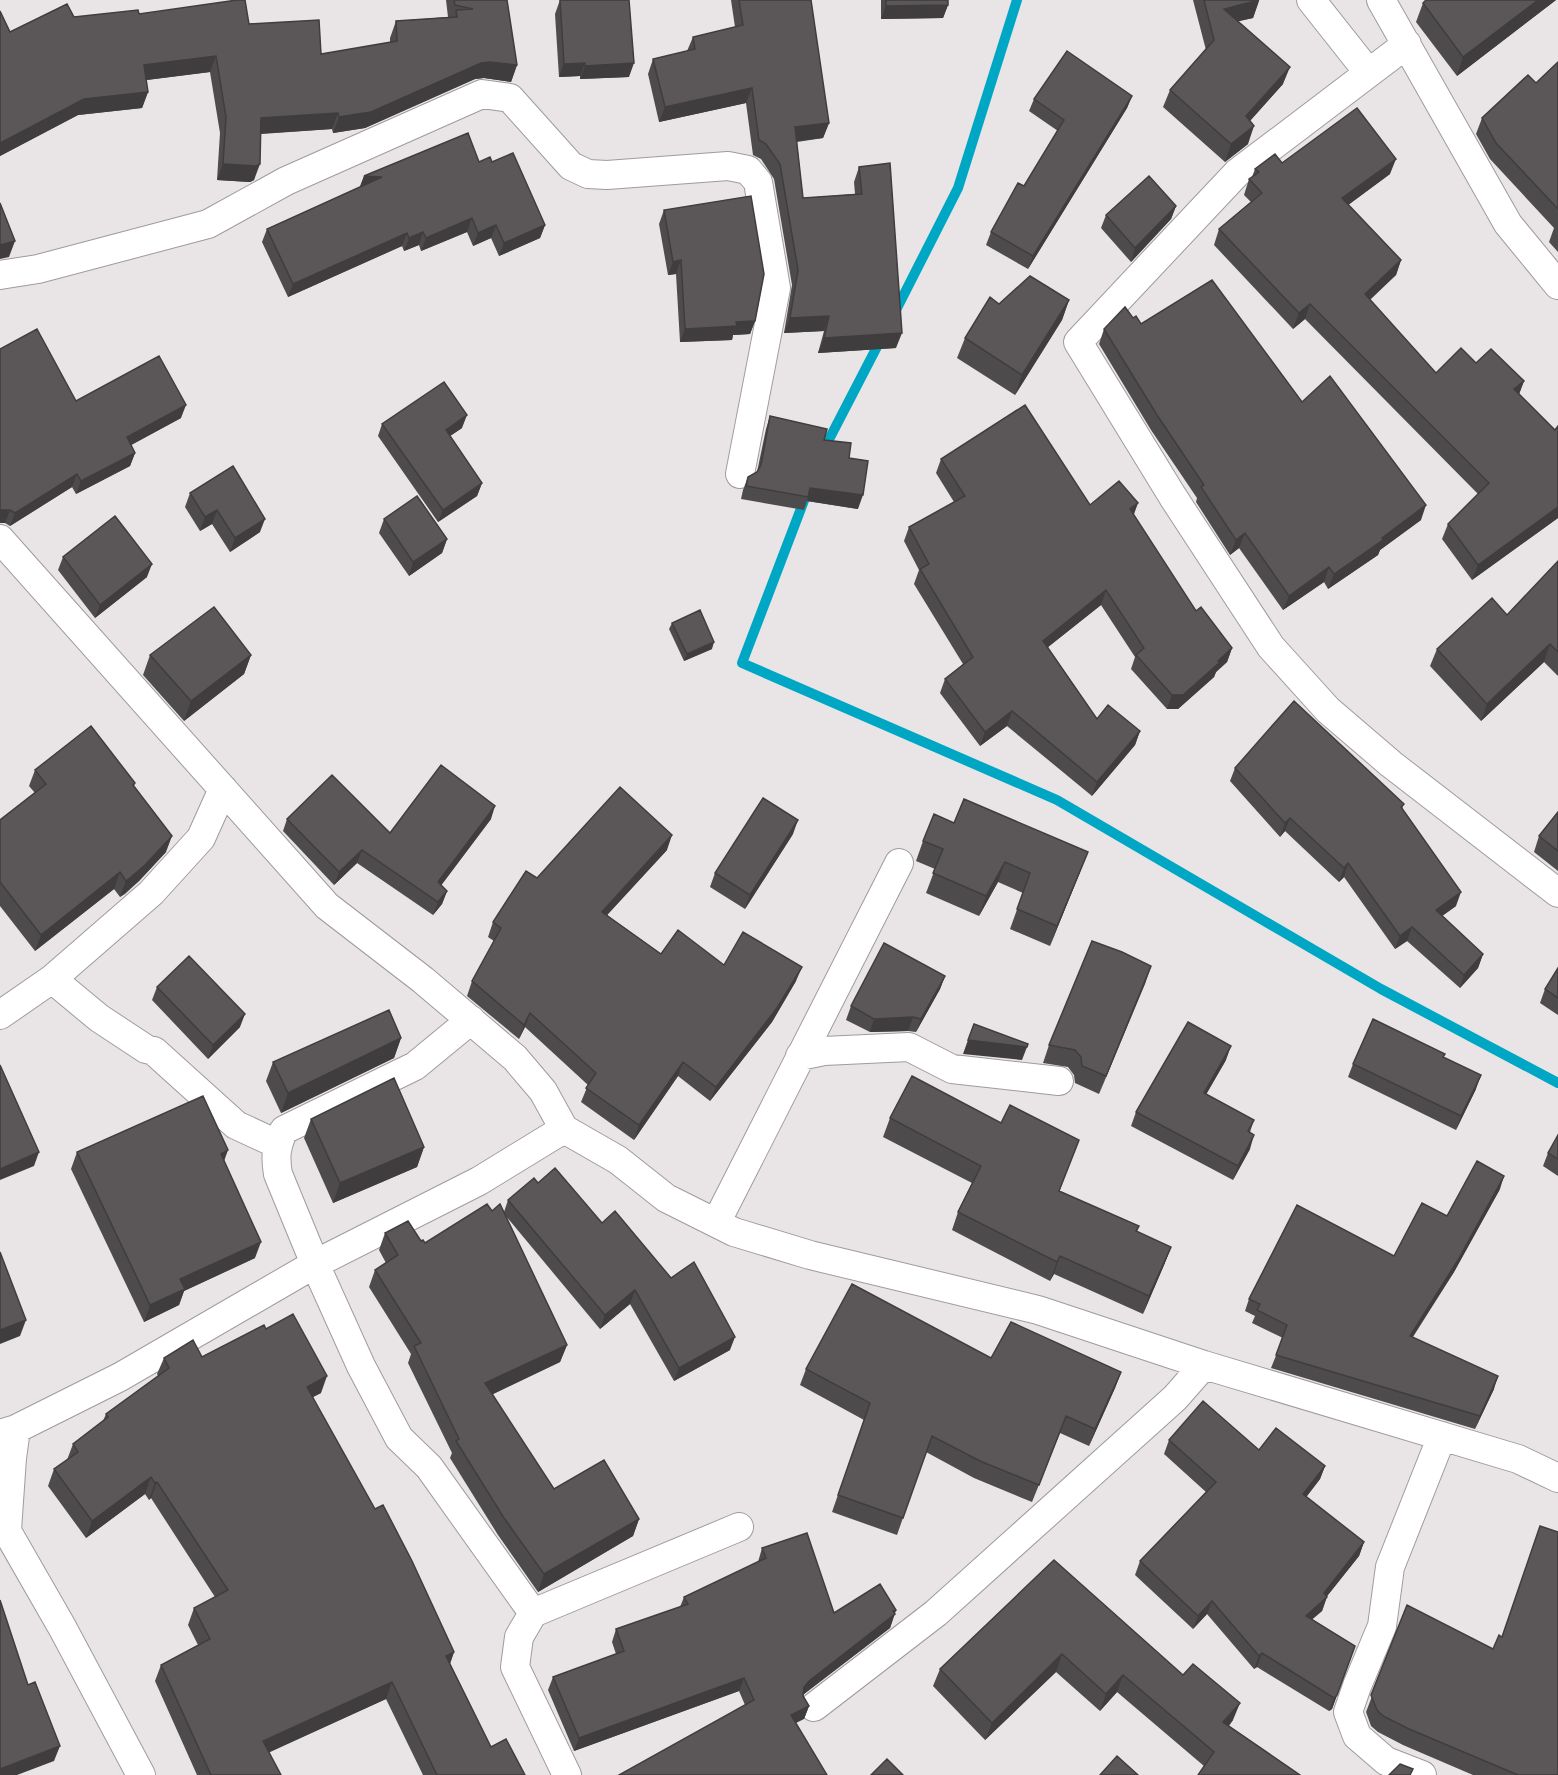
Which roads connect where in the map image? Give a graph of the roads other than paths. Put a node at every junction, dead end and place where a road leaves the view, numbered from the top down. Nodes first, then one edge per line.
1 (1311, 0) edge
2 (1381, 0) edge
3 (1407, 44) junction
4 (1368, 72) junction
5 (0, 275) edge
6 (1558, 285) edge
7 (740, 474) dead end
8 (3, 548) edge
9 (223, 789) junction
10 (899, 863) dead end
11 (1558, 893) edge
12 (52, 979) junction
13 (0, 1015) edge
14 (471, 1020) junction
15 (801, 1056) junction
16 (1059, 1081) dead end
17 (564, 1129) junction
18 (277, 1144) junction
19 (716, 1223) junction
20 (315, 1264) junction
21 (1204, 1365) junction
22 (8, 1432) edge
23 (1442, 1436) junction
24 (1558, 1478) edge
25 (4, 1524) edge
26 (739, 1527) dead end
27 (533, 1613) junction
28 (814, 1707) dead end
29 (141, 1775) edge
30 (567, 1775) edge
31 (1422, 1775) edge

1 - 4 street
2 - 3 street
3 - 4 street
3 - 6 street
4 - 11 street
5 - 7 street
8 - 9 street
9 - 12 street
9 - 14 street
10 - 15 street
12 - 13 street
12 - 18 street
14 - 17 street
14 - 18 street
15 - 16 street
15 - 19 street
17 - 19 street
17 - 20 street
18 - 20 street
19 - 21 street
20 - 22 street
20 - 27 street
21 - 23 street
21 - 28 street
22 - 25 street
23 - 24 street
23 - 31 street
25 - 29 street
26 - 27 street
27 - 30 street

